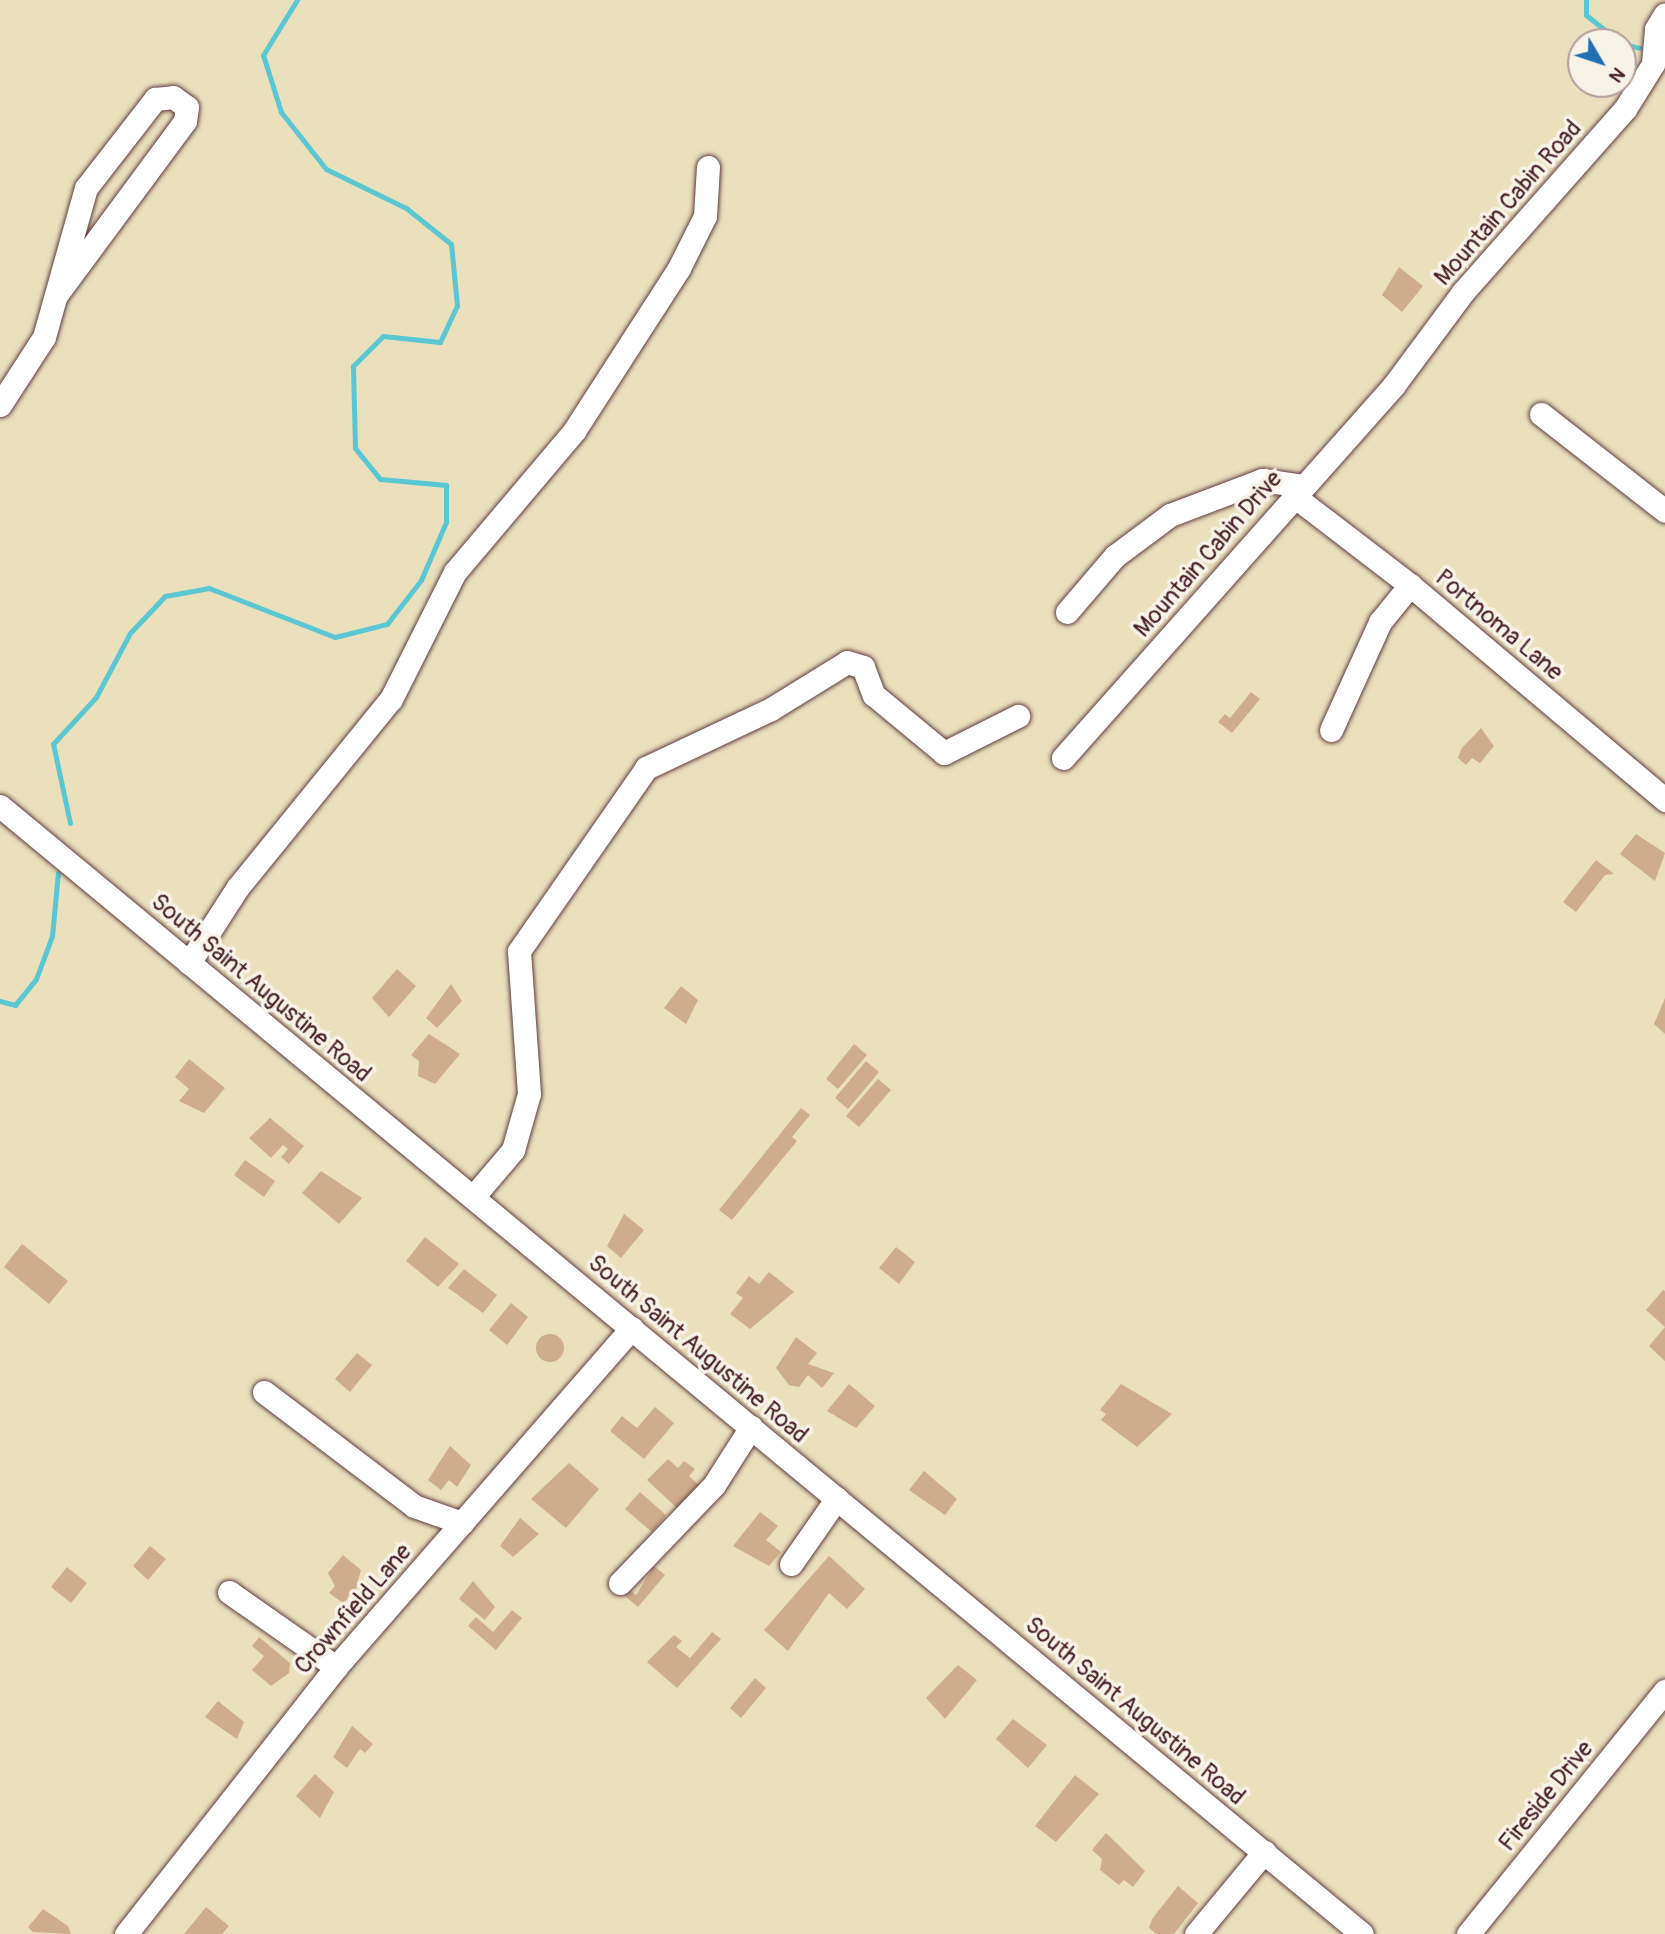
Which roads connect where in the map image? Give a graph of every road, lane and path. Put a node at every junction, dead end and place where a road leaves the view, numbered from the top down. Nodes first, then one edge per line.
1 (1665, 14) edge
2 (708, 167) dead end
3 (57, 294) junction
4 (1394, 385) joint
5 (0, 405) edge
6 (1541, 414) dead end
7 (1299, 491) junction
8 (1665, 510) edge
9 (1410, 585) junction
10 (1067, 612) dead end
11 (1018, 716) dead end
12 (1331, 730) dead end
13 (1063, 758) dead end
14 (1665, 800) edge
15 (0, 806) edge
16 (189, 963) junction
17 (473, 1197) junction
18 (632, 1328) junction
19 (264, 1392) dead end
20 (751, 1427) junction
21 (836, 1498) junction
22 (463, 1522) junction
23 (791, 1564) dead end
24 (620, 1583) dead end
25 (229, 1592) dead end
26 (336, 1667) junction
27 (1665, 1691) edge
28 (1264, 1852) junction
29 (127, 1934) edge
30 (1196, 1934) edge
31 (1362, 1934) edge
32 (1468, 1934) edge

1 - 4 street, Mountain Cabin Road
2 - 16 street
3 - 3 street
3 - 5 street
4 - 7 street, Mountain Cabin Drive
6 - 8 street
7 - 9 street, Portnoma Lane
7 - 10 street
7 - 13 street, Mountain Cabin Drive
9 - 12 street
9 - 14 street, Portnoma Lane
11 - 17 street
15 - 16 street, South Saint Augustine Road
16 - 17 street, South Saint Augustine Road
17 - 18 street, South Saint Augustine Road
18 - 20 street, South Saint Augustine Road
18 - 22 street, Crownfield Lane
19 - 22 street
20 - 21 street, South Saint Augustine Road
20 - 24 street
21 - 23 street
21 - 28 street, South Saint Augustine Road
22 - 26 street, Crownfield Lane
25 - 26 street
26 - 29 street, Crownfield Lane
27 - 32 street, Fireside Drive
28 - 30 street
28 - 31 street, South Saint Augustine Road

